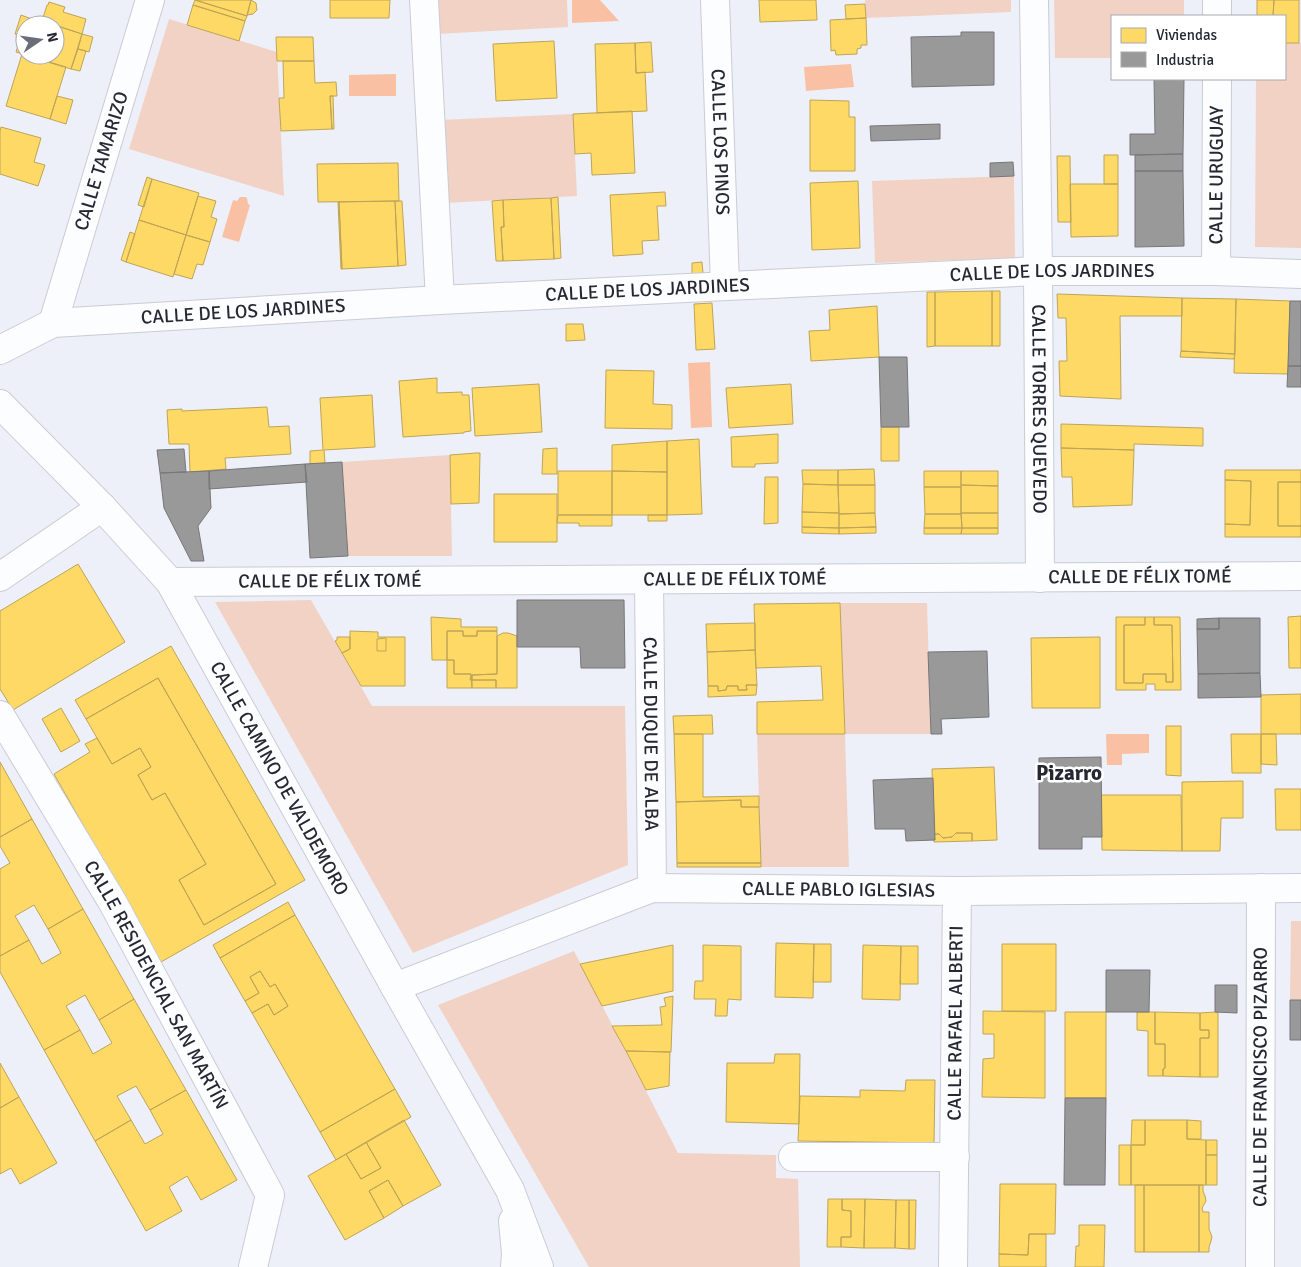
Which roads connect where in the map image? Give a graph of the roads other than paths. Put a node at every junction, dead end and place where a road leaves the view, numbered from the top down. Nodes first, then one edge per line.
1 (150, 0) edge
2 (424, 0) edge
3 (716, 0) edge
4 (1034, 0) edge
5 (1217, 0) edge
6 (1217, 15) edge
7 (1217, 80) edge
8 (1216, 270) junction
9 (1038, 272) junction
10 (1301, 274) edge
11 (725, 285) junction
12 (440, 300) junction
13 (53, 323) junction
14 (0, 350) edge
15 (0, 404) edge
16 (102, 507) junction
17 (1301, 576) edge
18 (0, 577) edge
19 (1040, 578) junction
20 (649, 580) junction
21 (170, 582) junction
22 (0, 715) edge
23 (652, 888) junction
24 (1261, 888) junction
25 (1301, 888) edge
26 (957, 891) junction
27 (395, 988) junction
28 (794, 1157) dead end
29 (955, 1157) junction
30 (510, 1190) junction
31 (253, 1267) edge
32 (514, 1267) edge
33 (539, 1267) edge
34 (953, 1267) edge
35 (1260, 1267) edge

1 - 13 street, CALLE TAMARIZO
2 - 12 street
3 - 11 street, CALLE LOS PINOS
4 - 9 street, CALLE TORRES QUEVEDO
5 - 6 street
7 - 8 street, CALLE URUGUAY
8 - 9 street, CALLE DE LOS JARDINES
8 - 10 street, CALLE DE LOS JARDINES
9 - 11 street, CALLE DE LOS JARDINES
9 - 19 street, CALLE TORRES QUEVEDO
11 - 12 street, CALLE DE LOS JARDINES
12 - 13 street, CALLE DE LOS JARDINES
13 - 14 street, CALLE DE LOS JARDINES
15 - 16 street, CALLE CAMINO DE VALDEMORO
16 - 18 street
16 - 21 street, CALLE CAMINO DE VALDEMORO
17 - 19 street, CALLE DE FÉLIX TOMÉ
19 - 20 street, CALLE DE FÉLIX TOMÉ
20 - 21 street, CALLE DE FÉLIX TOMÉ
20 - 23 street, CALLE DUQUE DE ALBA
21 - 27 street, CALLE CAMINO DE VALDEMORO
22 - 31 street, CALLE RESIDENCIAL SAN MARTÍN
23 - 26 street, CALLE PABLO IGLESIAS
23 - 27 street, CALLE PABLO IGLESIAS
24 - 25 street, CALLE PABLO IGLESIAS
24 - 26 street, CALLE PABLO IGLESIAS
24 - 35 street, CALLE DE FRANCISCO PIZARRO
26 - 29 street, CALLE RAFAEL ALBERTI
27 - 30 street, CALLE CAMINO DE VALDEMORO
28 - 29 street
29 - 34 street, CALLE RAFAEL ALBERTI
30 - 32 street, CALLE CAMINO DE VALDEMORO
30 - 33 street, CALLE CAMINO DE VALDEMORO

